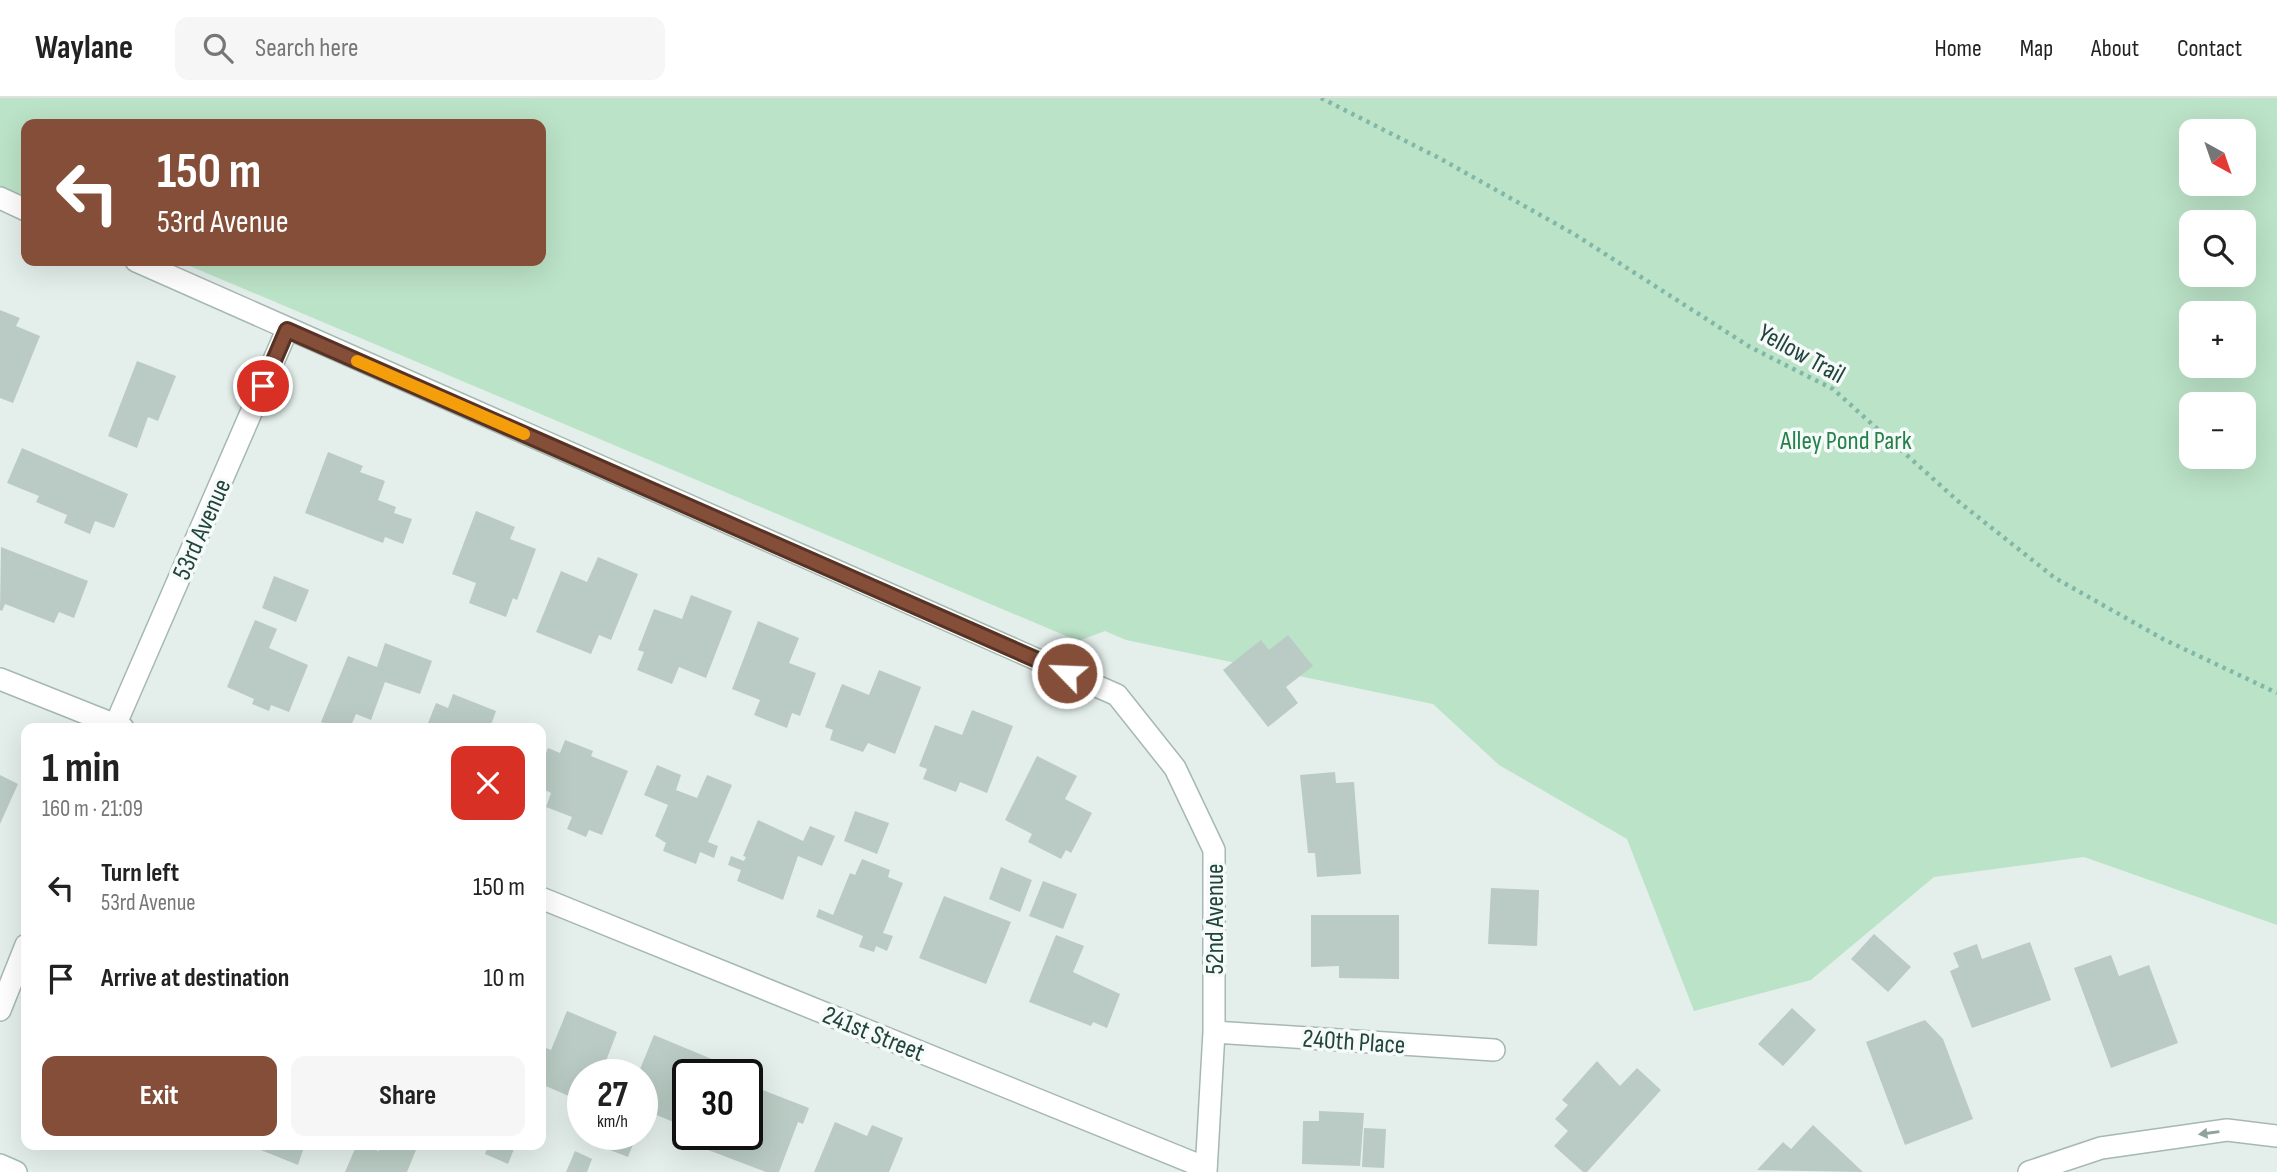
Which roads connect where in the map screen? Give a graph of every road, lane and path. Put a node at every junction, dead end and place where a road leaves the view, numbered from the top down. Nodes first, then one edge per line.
1 (1321, 98) edge
2 (0, 198) edge
3 (21, 208) edge
4 (147, 266) edge
5 (287, 330) junction
6 (0, 679) edge
7 (2277, 693) edge
8 (108, 723) edge
9 (120, 723) edge
10 (546, 900) edge
11 (21, 958) edge
12 (0, 1010) edge
13 (1214, 1032) junction
14 (1494, 1050) dead end
15 (2277, 1136) edge
16 (0, 1165) edge
17 (1206, 1170) edge
18 (16, 1172) edge
19 (2029, 1172) edge

1 - 7 path, Yellow Trail
2 - 3 street
4 - 5 street
5 - 9 street, 53rd Avenue
5 - 13 street, 52nd Avenue
6 - 8 street
10 - 17 street, 241st Street
11 - 12 street
13 - 14 street, 240th Place
13 - 17 street, 52nd Avenue
15 -> 19 street
16 - 18 street

